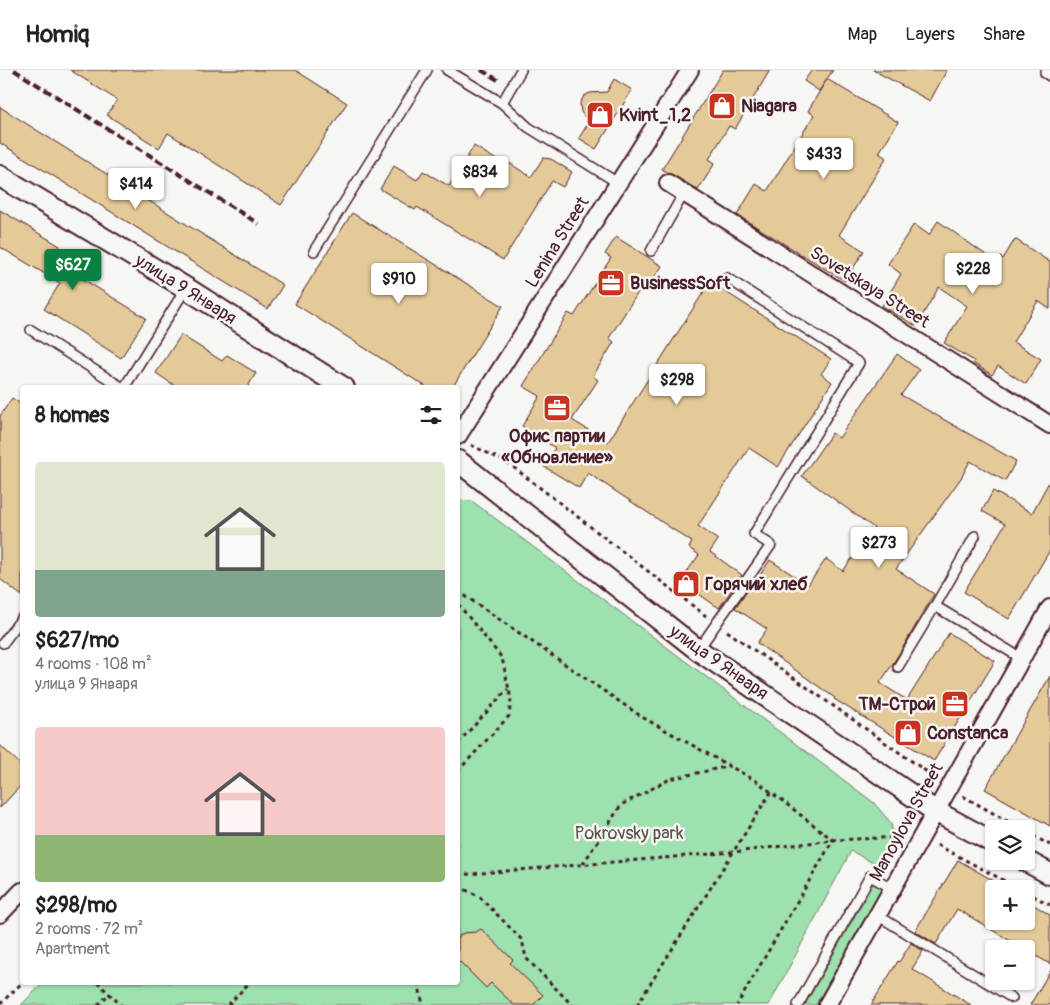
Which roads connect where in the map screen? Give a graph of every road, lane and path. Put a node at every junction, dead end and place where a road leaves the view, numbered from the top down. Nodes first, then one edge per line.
1 (427, 70) edge
2 (447, 70) edge
3 (522, 70) edge
4 (690, 70) edge
5 (1046, 70) edge
6 (1050, 76) edge
7 (502, 103) junction
8 (0, 176) edge
9 (618, 182) junction
10 (668, 183) dead end
11 (684, 193) junction
12 (314, 251) dead end
13 (651, 251) dead end
14 (727, 278) dead end
15 (186, 288) junction
16 (31, 330) dead end
17 (119, 385) edge
18 (126, 385) edge
19 (339, 385) edge
20 (1050, 425) edge
21 (462, 439) edge
22 (460, 463) edge
23 (975, 536) dead end
24 (460, 592) edge
25 (460, 606) edge
26 (935, 606) junction
27 (1050, 608) edge
28 (20, 621) edge
29 (716, 624) junction
30 (3, 643) dead end
31 (698, 650) junction
32 (1021, 658) junction
33 (898, 667) dead end
34 (509, 688) junction
35 (460, 741) edge
36 (729, 766) junction
37 (460, 770) edge
38 (948, 787) junction
39 (771, 792) junction
40 (935, 811) junction
41 (1005, 820) edge
42 (920, 836) junction
43 (1035, 837) edge
44 (985, 838) edge
45 (833, 840) junction
46 (1050, 845) edge
47 (734, 852) junction
48 (582, 865) junction
49 (1035, 866) edge
50 (1050, 874) edge
51 (460, 875) edge
52 (1003, 880) edge
53 (460, 887) edge
54 (892, 888) junction
55 (20, 893) edge
56 (1035, 897) edge
57 (1050, 905) edge
58 (0, 914) edge
59 (877, 915) junction
60 (20, 985) edge
61 (101, 985) edge
62 (247, 985) edge
63 (419, 985) edge
64 (109, 994) junction
65 (1012, 998) dead end
66 (0, 1004) edge
67 (98, 1005) edge
68 (121, 1005) edge
69 (228, 1005) edge
70 (423, 1005) edge
71 (572, 1005) edge
72 (638, 1005) edge
73 (737, 1005) edge
74 (798, 1005) edge
75 (826, 1005) edge

1 - 12 lane
2 - 7 lane
3 - 7 lane
4 - 9 street, Lenina Street
5 - 6 lane
7 - 9 lane
8 - 15 street, улица 9 Января
9 - 21 street, Lenina Street
10 - 11 street, Sovetskaya Street
11 - 13 lane
11 - 20 street, Sovetskaya Street
14 - 29 lane
15 - 18 lane
15 - 19 street, улица 9 Января
16 - 17 lane
21 - 29 path
22 - 31 street, улица 9 Января
23 - 26 lane
24 - 36 path
25 - 34 path
26 - 32 lane
26 - 33 lane
27 - 32 street, Manoylova Street
28 - 30 lane
29 - 31 lane
29 - 38 path
31 - 40 street, улица 9 Января
32 - 38 street, Manoylova Street
34 - 35 path
34 - 37 path
36 - 39 path
36 - 48 path
38 - 40 street, Manoylova Street
38 - 41 path
39 - 45 path
39 - 47 path
40 - 42 street, Manoylova Street
40 - 44 street, улица 9 Января
42 - 45 path
42 - 52 path
42 - 54 street, Manoylova Street
43 - 46 path
45 - 47 path
45 - 73 path
47 - 48 path
47 - 72 path
48 - 51 path
49 - 50 street
53 - 71 path
54 - 59 street, Manoylova Street
54 - 74 lane
55 - 58 street
56 - 57 path
59 - 65 lane
59 - 75 street, Manoylova Street
60 - 66 path
61 - 64 path
62 - 69 path
63 - 70 path
64 - 67 path
64 - 68 path

